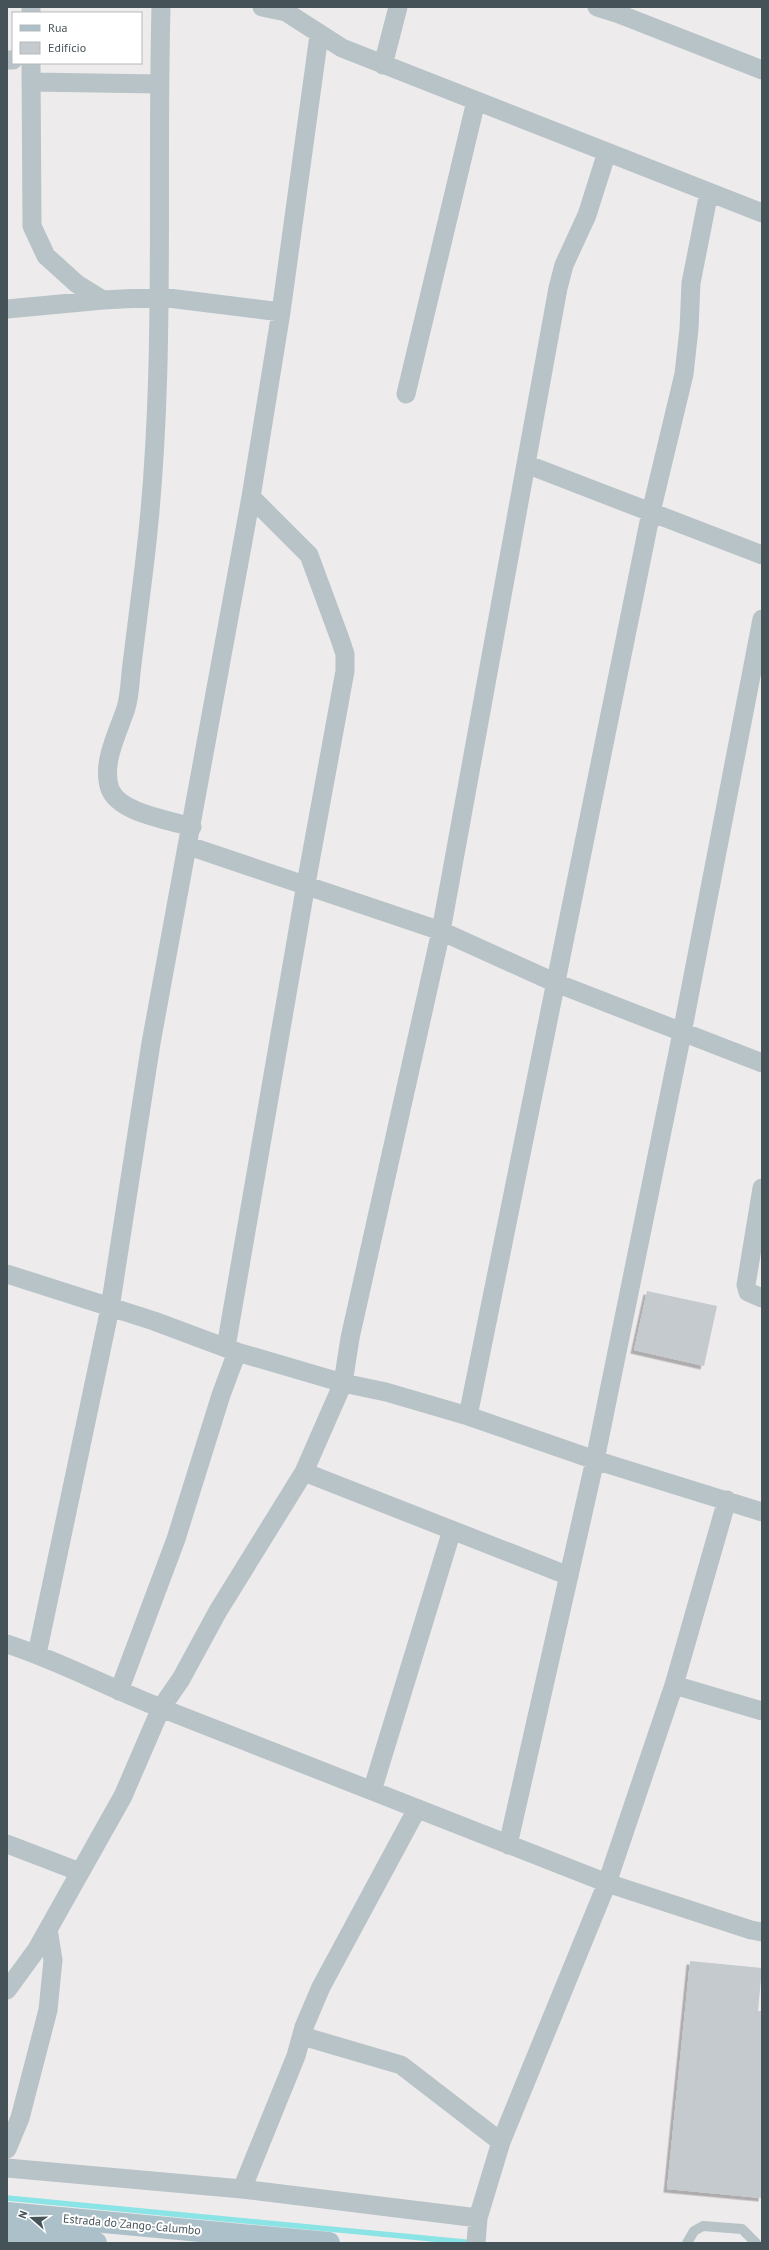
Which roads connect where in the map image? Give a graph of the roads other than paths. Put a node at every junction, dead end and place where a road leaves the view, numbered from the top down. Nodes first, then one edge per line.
1 (161, 7) edge
2 (262, 7) edge
3 (398, 7) edge
4 (597, 7) edge
5 (319, 35) junction
6 (31, 64) edge
7 (383, 64) junction
8 (762, 70) edge
9 (31, 82) junction
10 (159, 84) junction
11 (476, 101) junction
12 (606, 152) junction
13 (709, 192) junction
14 (762, 213) edge
15 (160, 297) junction
16 (103, 300) junction
17 (7, 309) edge
18 (280, 312) junction
19 (406, 394) dead end
20 (526, 464) junction
21 (251, 497) junction
22 (651, 512) junction
23 (762, 555) edge
24 (762, 619) edge
25 (192, 827) junction
26 (189, 846) junction
27 (306, 884) junction
28 (441, 931) junction
29 (556, 983) junction
30 (682, 1034) junction
31 (762, 1063) edge
32 (762, 1188) edge
33 (7, 1274) edge
34 (762, 1298) edge
35 (110, 1308) junction
36 (232, 1350) junction
37 (343, 1383) junction
38 (468, 1416) junction
39 (595, 1460) junction
40 (304, 1472) junction
41 (727, 1500) junction
42 (762, 1512) edge
43 (452, 1530) junction
44 (569, 1576) junction
45 (7, 1644) edge
46 (37, 1654) junction
47 (674, 1685) junction
48 (119, 1691) junction
49 (161, 1708) junction
50 (762, 1711) edge
51 (372, 1791) junction
52 (417, 1809) junction
53 (7, 1844) edge
54 (508, 1845) junction
55 (80, 1872) junction
56 (607, 1883) junction
57 (48, 1929) junction
58 (762, 1932) edge
59 (7, 1990) edge
60 (302, 2036) junction
61 (501, 2142) junction
62 (7, 2148) edge
63 (7, 2168) edge
64 (242, 2189) junction
65 (7, 2213) edge
66 (478, 2218) junction
67 (7, 2234) edge
68 (476, 2240) edge
69 (96, 2243) edge
70 (329, 2243) edge
71 (687, 2243) edge
72 (756, 2243) edge

1 - 10 street
2 - 5 street
3 - 7 street
4 - 8 street
5 - 7 street
5 - 18 street
6 - 9 street
7 - 11 street
9 - 10 street
9 - 16 street
10 - 15 street
11 - 12 street
11 - 19 street
12 - 13 street
12 - 20 street
13 - 14 street
13 - 22 street
15 - 16 street
15 - 18 street
15 - 25 street
16 - 17 street
18 - 21 street
20 - 22 street
20 - 28 street
21 - 25 street
21 - 27 street
22 - 23 street
22 - 29 street
24 - 30 street
25 - 26 street
26 - 27 street
26 - 35 street
27 - 28 street
27 - 36 street
28 - 29 street
28 - 37 street
29 - 30 street
29 - 38 street
30 - 31 street
30 - 39 street
32 - 34 street
33 - 35 street
35 - 36 street
35 - 46 street
36 - 37 street
36 - 48 street
37 - 38 street
37 - 40 street
38 - 39 street
39 - 41 street
39 - 44 street
40 - 43 street
40 - 49 street
41 - 42 street
41 - 47 street
43 - 44 street
43 - 51 street
44 - 54 street
45 - 46 street
46 - 48 street
47 - 50 street
47 - 56 street
48 - 49 street
49 - 51 street
49 - 55 street
51 - 52 street
52 - 54 street
52 - 60 street
53 - 55 street
54 - 56 street
55 - 57 street
56 - 58 street
56 - 61 street
57 - 59 street
57 - 62 street
60 - 61 street
60 - 64 street
61 - 66 street
63 - 64 street
64 - 66 street
65 - 70 main road, Estrada do Zango-Calumbo
66 - 68 street
67 - 69 main road, Estrada do Zango-Calumbo
71 - 72 lane

